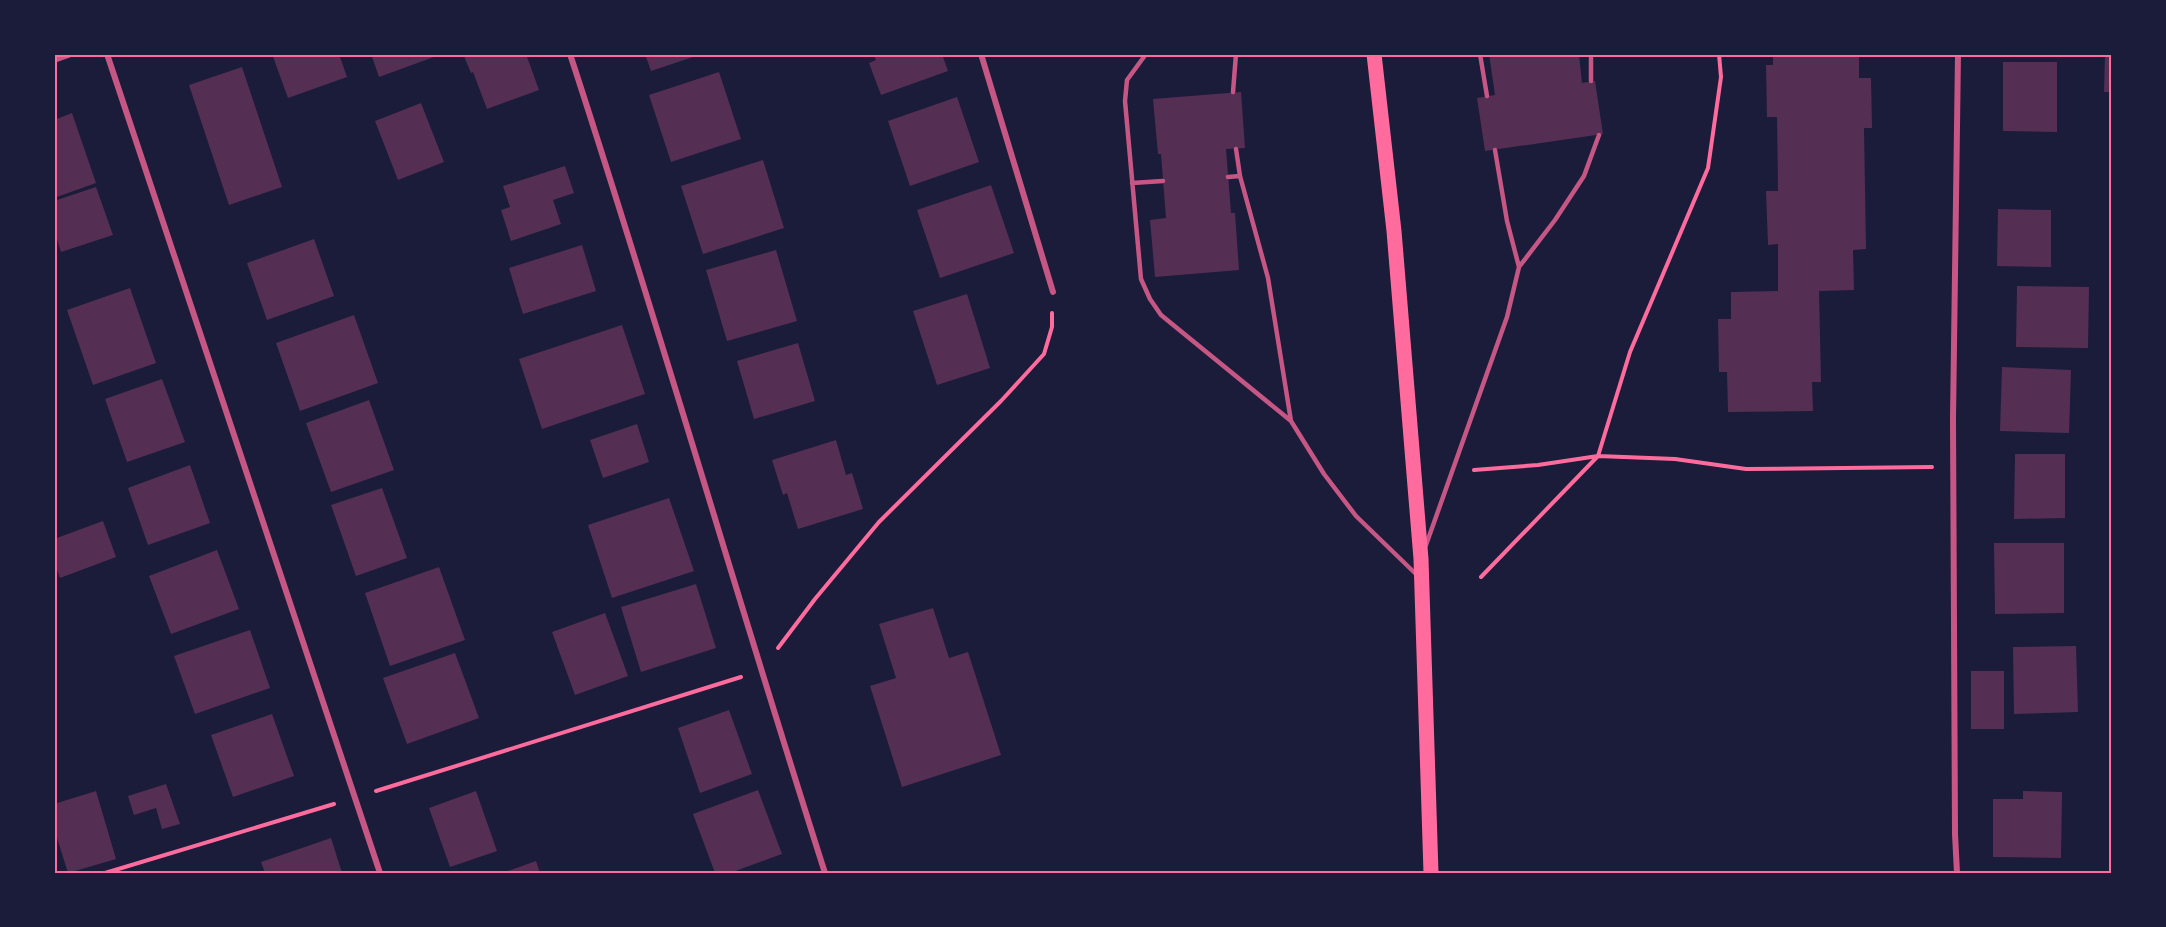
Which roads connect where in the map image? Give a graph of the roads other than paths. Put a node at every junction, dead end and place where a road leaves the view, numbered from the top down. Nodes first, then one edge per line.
1 (71, 54) edge
2 (107, 54) edge
3 (570, 54) edge
4 (981, 54) edge
5 (1146, 54) edge
6 (1236, 54) edge
7 (1374, 54) edge
8 (1591, 54) edge
9 (1958, 54) edge
10 (1480, 55) edge
11 (1489, 56) dead end
12 (54, 60) edge
13 (1591, 81) dead end
14 (1233, 92) dead end
15 (1487, 96) dead end
16 (1599, 135) dead end
17 (1236, 149) dead end
18 (1495, 150) dead end
19 (1240, 176) junction
20 (1228, 177) dead end
21 (1163, 181) dead end
22 (1132, 183) junction
23 (1519, 267) junction
24 (1053, 292) road end
25 (1291, 421) junction
26 (1421, 559) junction
27 (1421, 579) junction
28 (380, 873) edge
29 (825, 873) edge
30 (1431, 873) edge
31 (1957, 873) edge

1 - 12 street
2 - 28 street
3 - 29 street
4 - 24 street
5 - 22 lane
6 - 14 lane
7 - 26 main road
8 - 13 lane
9 - 31 street
10 - 11 lane
10 - 15 lane
16 - 23 lane
17 - 19 lane
18 - 23 lane
19 - 20 lane
19 - 25 lane
21 - 22 lane
22 - 25 lane
23 - 26 lane
25 - 27 lane
26 - 27 main road
27 - 30 main road

